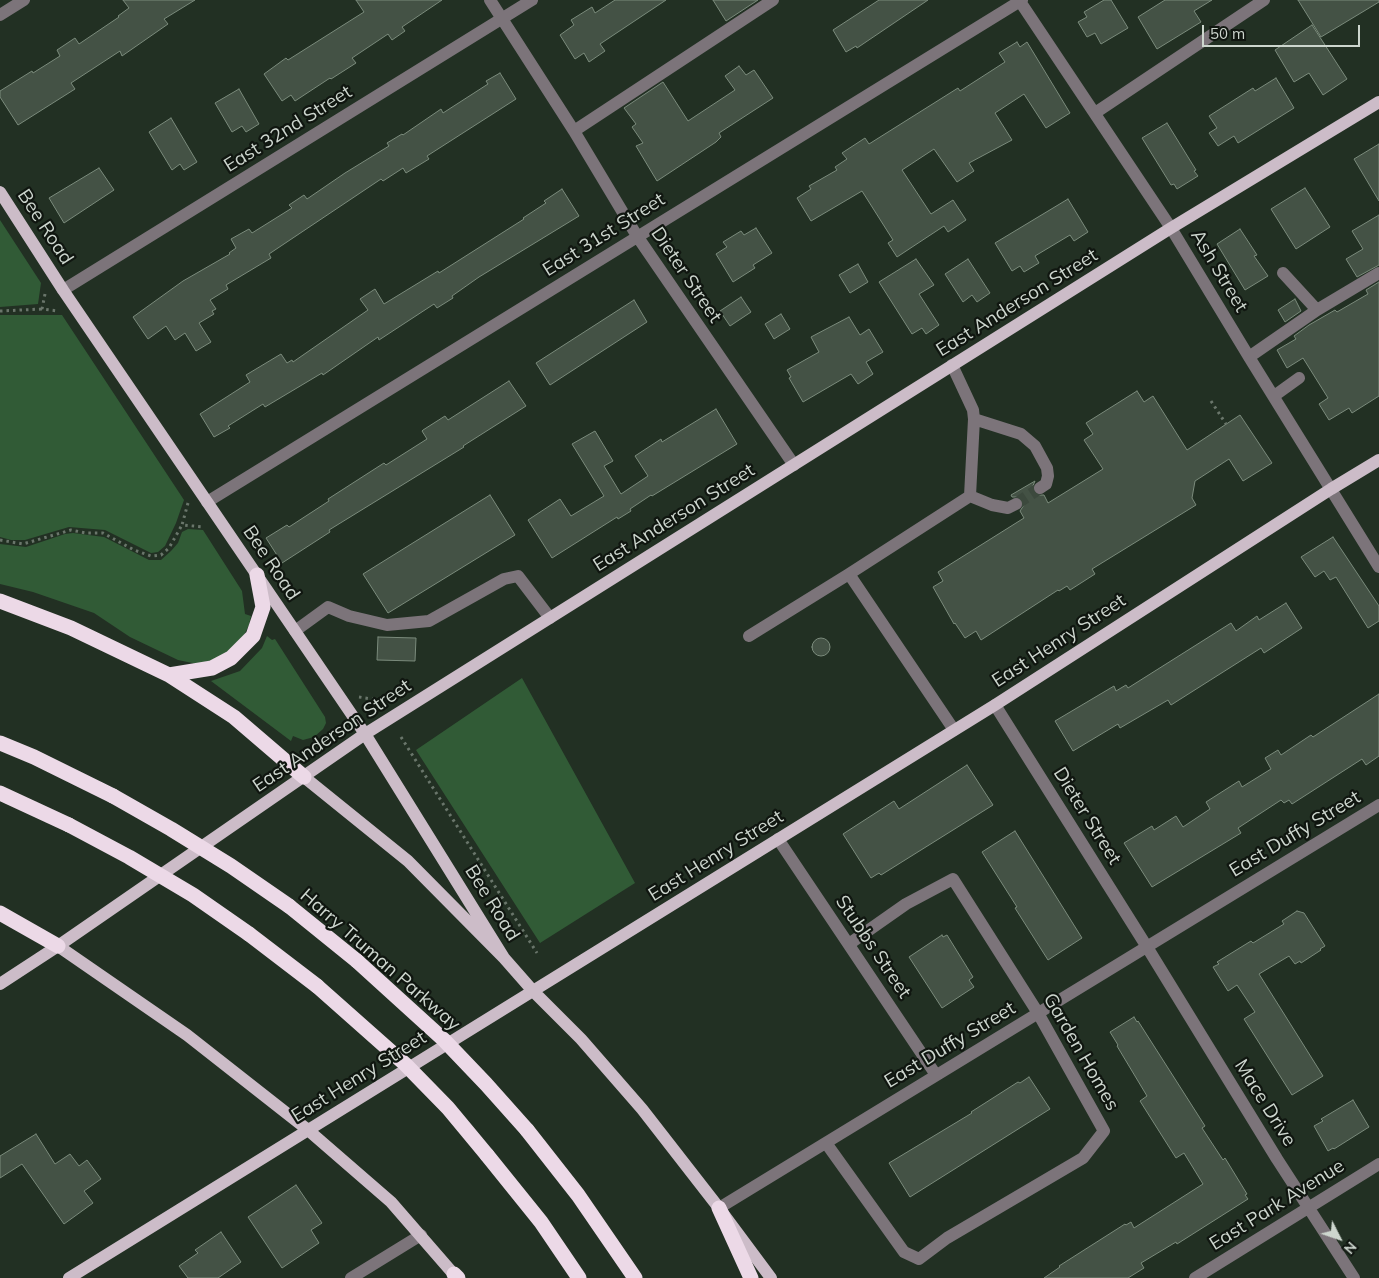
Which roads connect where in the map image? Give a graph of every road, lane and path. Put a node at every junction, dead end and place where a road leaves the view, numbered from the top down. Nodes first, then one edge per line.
1 (24, 0) edge
2 (490, 0) edge
3 (532, 0) edge
4 (773, 0) edge
5 (1020, 0) edge
6 (1264, 0) edge
7 (0, 15) edge
8 (501, 20) junction
9 (1379, 102) edge
10 (1095, 113) junction
11 (574, 131) junction
12 (0, 192) edge
13 (1172, 228) junction
14 (637, 236) junction
15 (1283, 273) dead end
16 (1379, 273) edge
17 (46, 285) dead end
18 (63, 290) junction
19 (42, 309) junction
20 (1317, 310) junction
21 (0, 311) edge
22 (63, 311) dead end
23 (1249, 357) junction
24 (952, 365) junction
25 (1299, 378) dead end
26 (1274, 396) junction
27 (1211, 401) dead end
28 (974, 419) junction
29 (1226, 424) dead end
30 (1379, 460) edge
31 (794, 465) junction
32 (1040, 488) tunnel mouth
33 (1331, 489) junction
34 (970, 496) junction
35 (188, 502) dead end
36 (207, 502) junction
37 (1016, 504) tunnel mouth
38 (182, 525) junction
39 (205, 527) dead end
40 (0, 540) edge
41 (1379, 567) edge
42 (849, 574) junction
43 (256, 575) junction
44 (0, 601) edge
45 (550, 618) junction
46 (295, 631) junction
47 (749, 636) dead end
48 (169, 675) junction
49 (358, 696) dead end
50 (378, 700) dead end
51 (995, 705) junction
52 (954, 730) junction
53 (365, 734) junction
54 (401, 736) dead end
55 (0, 743) edge
56 (304, 777) junction
57 (0, 793) edge
58 (1379, 805) edge
59 (778, 839) junction
60 (0, 913) edge
61 (849, 944) junction
62 (58, 946) junction
63 (1147, 946) junction
64 (538, 953) dead end
65 (504, 958) junction
66 (0, 984) edge
67 (533, 991) junction
68 (1038, 1013) junction
69 (936, 1075) junction
70 (308, 1130) junction
71 (826, 1143) junction
72 (1379, 1164) edge
73 (719, 1208) junction
74 (1309, 1208) junction
75 (421, 1235) junction
76 (457, 1277) edge
77 (69, 1278) edge
78 (351, 1278) edge
79 (579, 1278) edge
80 (635, 1278) edge
81 (751, 1278) edge
82 (770, 1278) edge
83 (1195, 1278) edge
84 (1354, 1278) edge

1 - 7 street
2 - 8 street, Dieter Street
3 - 8 street, East 32nd Street
4 - 11 street
5 - 10 street, Ash Street
5 - 14 street, East 31st Street
6 - 10 street
8 - 11 street, Dieter Street
8 - 18 street, East 32nd Street
9 - 13 main road, East Anderson Street
10 - 13 street, Ash Street
11 - 14 street, Dieter Street
12 - 18 main road, Bee Road
13 - 23 street, Ash Street
13 - 24 main road, East Anderson Street
14 - 31 street, Dieter Street
14 - 36 street, East 31st Street
15 - 20 street
16 - 20 street
17 - 19 path
18 - 36 main road, Bee Road
19 - 21 path
19 - 22 path
20 - 23 street
23 - 26 street, Ash Street
24 - 28 street
24 - 31 main road, East Anderson Street
25 - 26 street
26 - 33 street, Ash Street
27 - 29 path
28 - 32 street
28 - 34 street
30 - 33 main road, East Henry Street
31 - 45 main road, East Anderson Street
33 - 41 street, Ash Street
33 - 51 main road, East Henry Street
34 - 37 street
34 - 42 street
35 - 38 path
36 - 43 main road, Bee Road
38 - 39 path
38 - 40 path
42 - 47 street
42 - 52 street
43 - 46 main road, Bee Road
43 - 48 highway
44 - 48 highway
45 - 46 street
45 - 53 main road, East Anderson Street
46 - 53 main road, Bee Road
48 - 56 highway
49 - 50 path
51 - 52 main road, East Henry Street
51 - 63 street, Dieter Street
52 - 59 main road, East Henry Street
53 - 56 main road, East Anderson Street
53 - 65 main road, Bee Road
54 - 64 path
55 - 80 highway, Harry Truman Parkway, bridge
56 - 62 main road, East Anderson Street
56 - 65 main road
57 - 79 highway, bridge
58 - 63 street, East Duffy Street
59 - 61 street, Stubbs Street
59 - 67 main road, East Henry Street
60 - 62 highway
61 - 68 street, Garden Homes
61 - 69 street, Stubbs Street
62 - 66 main road, East Anderson Street
62 - 70 main road
63 - 68 street, East Duffy Street
63 - 74 street, Mace Drive
65 - 67 main road
67 - 70 main road, East Henry Street
67 - 73 main road
68 - 69 street, East Duffy Street
68 - 71 street, Garden Homes
69 - 71 street, East Duffy Street
70 - 75 main road
70 - 77 main road, East Henry Street
71 - 73 street, East Duffy Street
72 - 74 street, East Park Avenue
73 - 81 highway
73 - 82 main road
74 - 83 street, East Park Avenue
74 - 84 street, Mace Drive
75 - 76 main road
75 - 78 street

